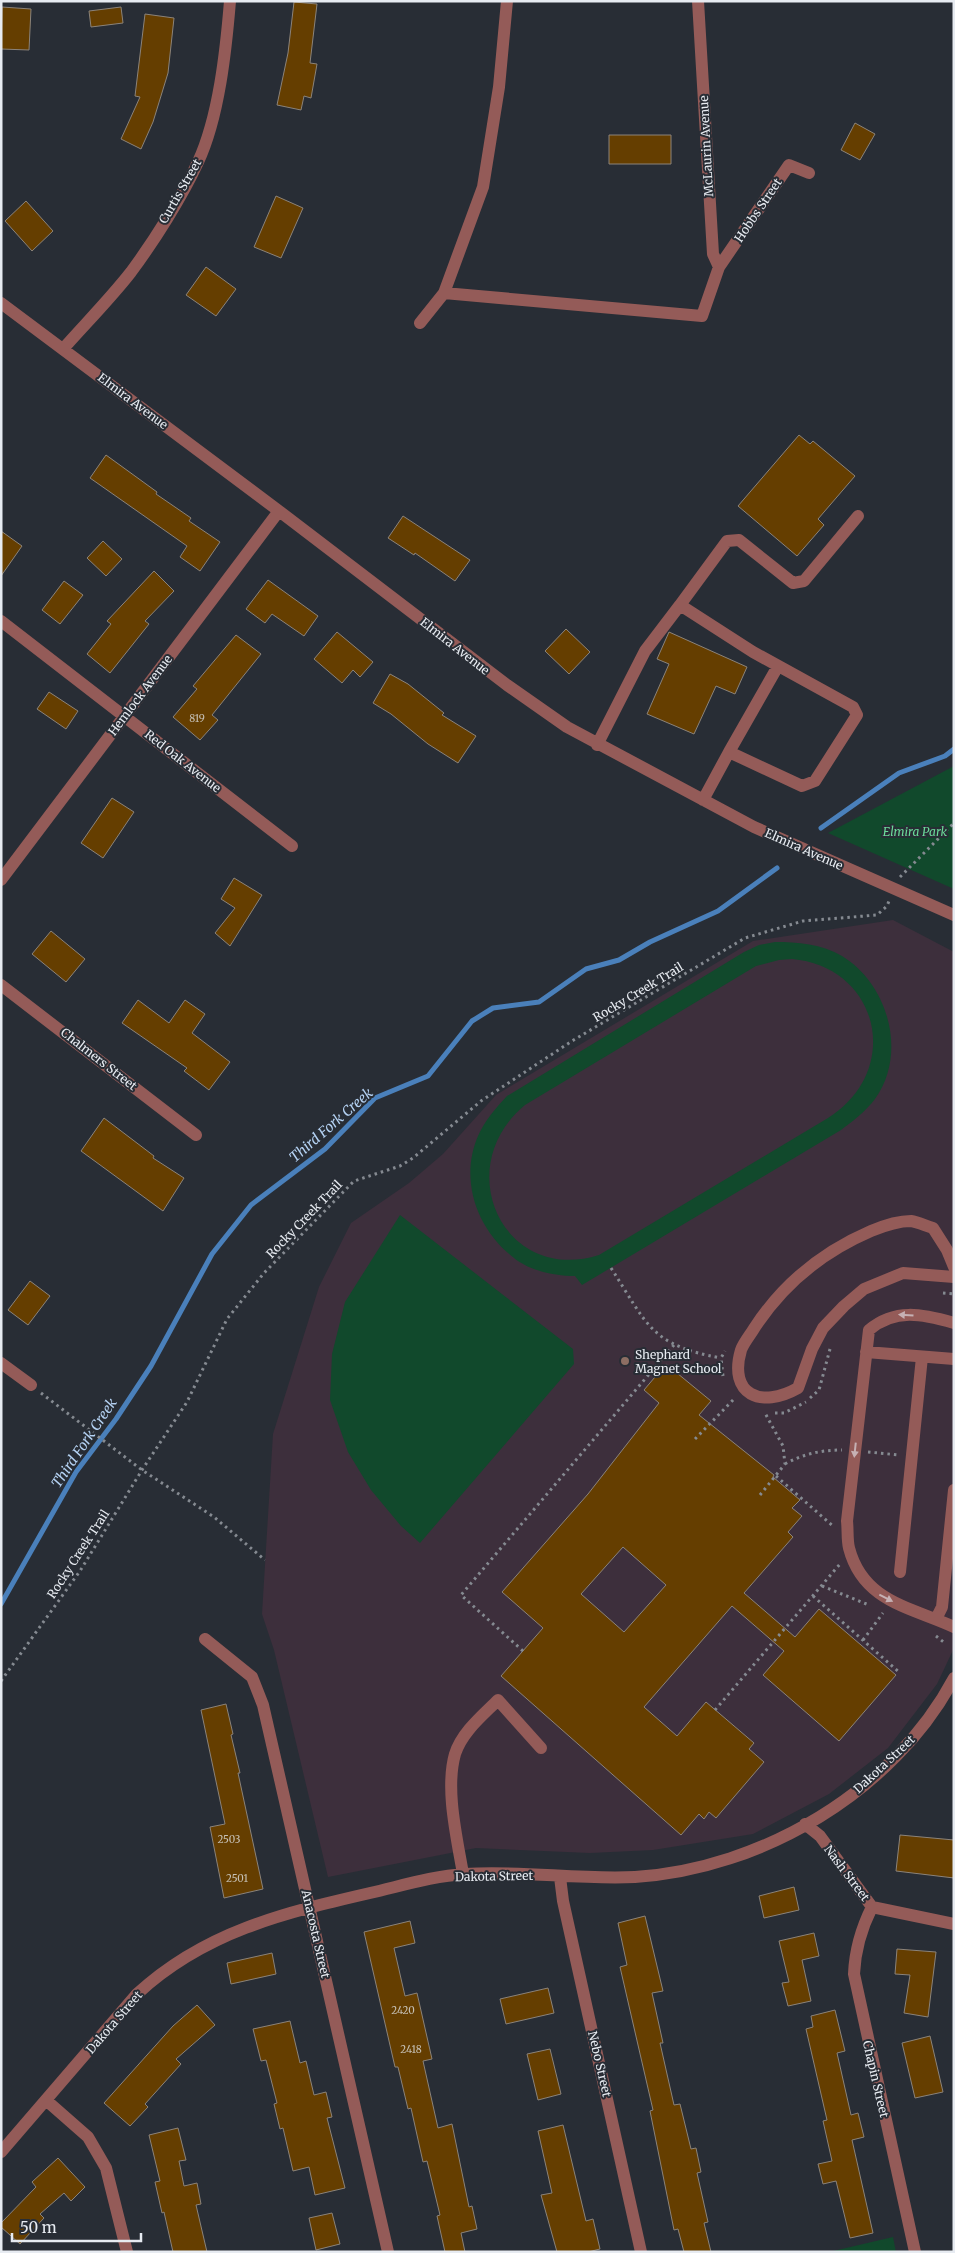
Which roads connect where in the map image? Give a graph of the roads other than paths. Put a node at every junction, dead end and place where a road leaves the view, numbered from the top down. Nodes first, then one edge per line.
1 (230, 1) edge
2 (507, 1) edge
3 (698, 1) edge
4 (810, 172) dead end
5 (719, 267) junction
6 (444, 293) junction
7 (1, 303) edge
8 (420, 323) dead end
9 (63, 349) junction
10 (279, 511) junction
11 (858, 516) dead end
12 (680, 605) junction
13 (1, 622) edge
14 (778, 666) junction
15 (124, 716) junction
16 (597, 745) junction
17 (729, 752) junction
18 (702, 800) junction
19 (292, 846) dead end
20 (1, 880) edge
21 (954, 915) edge
22 (1, 985) edge
23 (196, 1135) dead end
24 (954, 1267) edge
25 (954, 1277) edge
26 (954, 1323) edge
27 (866, 1352) junction
28 (922, 1357) junction
29 (954, 1359) edge
30 (1, 1363) edge
31 (31, 1385) road end
32 (954, 1490) edge
33 (900, 1572) dead end
34 (936, 1619) junction
35 (954, 1627) edge
36 (205, 1639) dead end
37 (954, 1678) edge
38 (541, 1748) dead end
39 (805, 1824) junction
40 (463, 1874) junction
41 (560, 1877) junction
42 (310, 1906) junction
43 (872, 1907) junction
44 (954, 1924) edge
45 (47, 2101) junction
46 (1, 2152) edge
47 (127, 2252) edge
48 (388, 2252) edge
49 (641, 2252) edge
50 (915, 2252) edge

1 - 9 street, Curtis Street
2 - 6 street
3 - 5 street, McLaurin Avenue
4 - 5 street, Hobbs Street
5 - 6 street
6 - 8 street
7 - 9 street, Elmira Avenue
9 - 10 street, Elmira Avenue
10 - 15 street, Hemlock Avenue
10 - 16 street, Elmira Avenue
11 - 12 street
12 - 14 street
12 - 16 street
13 - 15 street, Red Oak Avenue
14 - 17 street
14 - 17 street
15 - 19 street, Red Oak Avenue
15 - 20 street, Hemlock Avenue
16 - 18 street, Elmira Avenue
17 - 18 street
18 - 21 street, Elmira Avenue
22 - 23 street, Chalmers Street
24 - 25 street
26 -> 27 street
27 - 28 street
27 -> 34 street
28 - 29 street
28 - 33 street
30 - 31 street
32 - 34 street
34 - 35 street
36 - 42 street, Anacosta Street
37 - 39 street, Dakota Street
38 - 40 street
39 - 41 street, Dakota Street
39 - 43 street, Nash Street
40 - 41 street, Dakota Street
40 - 42 street, Dakota Street
41 - 49 street, Nebo Street
42 - 45 street, Dakota Street
42 - 48 street, Anacosta Street
43 - 44 street, Nash Street
43 - 50 street, Chapin Street
45 - 46 street, Dakota Street
45 - 47 street

